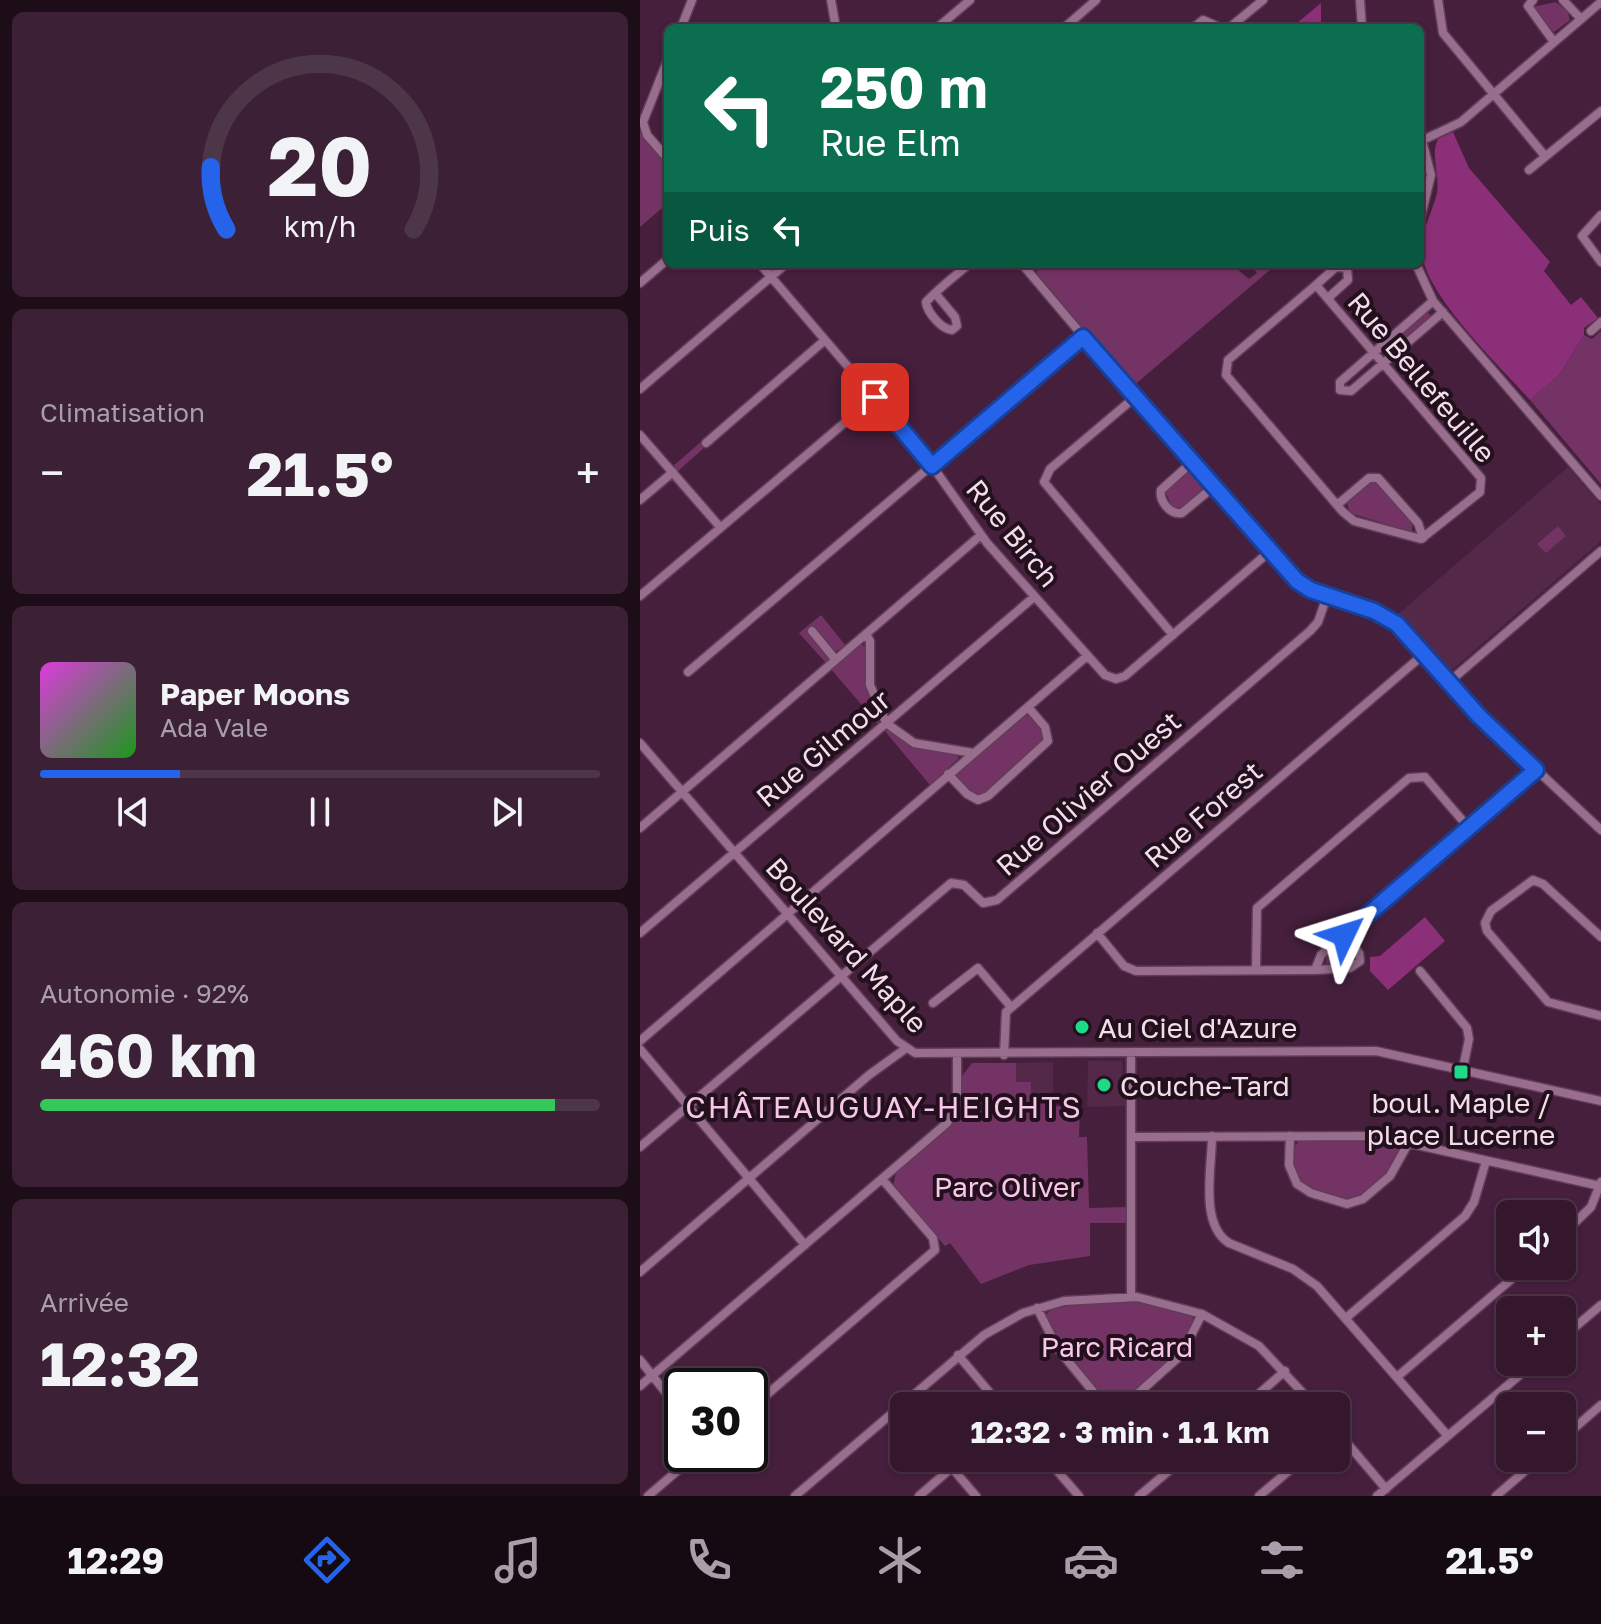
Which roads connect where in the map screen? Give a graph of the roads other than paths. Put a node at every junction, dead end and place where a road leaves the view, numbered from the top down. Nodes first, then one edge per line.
1 (692, 0) edge
2 (831, 0) edge
3 (970, 0) edge
4 (1096, 0) edge
5 (1263, 0) edge
6 (1360, 0) edge
7 (1438, 0) edge
8 (1533, 0) edge
9 (1563, 0) edge
10 (1601, 2) edge
11 (1581, 19) junction
12 (1073, 20) junction
13 (683, 24) edge
14 (835, 24) edge
15 (942, 24) edge
16 (1068, 24) edge
17 (1076, 24) edge
18 (1232, 24) edge
19 (1362, 24) edge
20 (1554, 42) junction
21 (664, 69) edge
22 (1494, 93) junction
23 (1601, 111) edge
24 (1424, 136) edge
25 (1424, 143) edge
26 (664, 154) edge
27 (1545, 156) junction
28 (1529, 170) dead end
29 (1424, 206) edge
30 (1601, 215) edge
31 (664, 262) edge
32 (1601, 262) edge
33 (763, 268) edge
34 (781, 268) edge
35 (964, 268) edge
36 (1025, 268) edge
37 (1335, 268) edge
38 (1347, 268) edge
39 (1418, 268) edge
40 (771, 277) junction
41 (640, 283) edge
42 (1316, 285) junction
43 (935, 293) junction
44 (1328, 298) junction
45 (1433, 301) junction
46 (1443, 312) junction
47 (1601, 322) edge
48 (1591, 331) dead end
49 (1083, 337) junction
50 (825, 340) junction
51 (1374, 352) junction
52 (1383, 363) junction
53 (640, 389) edge
54 (875, 397) junction
55 (1134, 398) junction
56 (640, 435) edge
57 (706, 443) dead end
58 (1191, 463) junction
59 (932, 466) junction
60 (673, 472) junction
61 (1212, 488) junction
62 (1601, 496) edge
63 (640, 500) edge
64 (1337, 505) junction
65 (720, 527) junction
66 (981, 535) junction
67 (1423, 538) junction
68 (1601, 551) edge
69 (1269, 552) junction
70 (640, 596) edge
71 (1327, 596) junction
72 (1034, 597) junction
73 (812, 631) dead end
74 (866, 634) junction
75 (1173, 635) junction
76 (1424, 654) junction
77 (1087, 656) junction
78 (835, 659) junction
79 (688, 672) dead end
80 (1449, 682) junction
81 (1028, 707) junction
82 (886, 723) junction
83 (640, 743) edge
84 (973, 753) junction
85 (1536, 770) junction
86 (948, 774) junction
87 (682, 791) junction
88 (640, 828) edge
89 (1469, 828) junction
90 (1601, 830) edge
91 (734, 852) junction
92 (786, 912) junction
93 (640, 933) edge
94 (1097, 933) junction
95 (1344, 935) junction
96 (1601, 937) edge
97 (1256, 970) junction
98 (1315, 970) junction
99 (1420, 971) dead end
100 (841, 975) junction
101 (933, 1003) dead end
102 (1011, 1007) junction
103 (1601, 1016) edge
104 (640, 1041) edge
105 (640, 1049) edge
106 (905, 1049) junction
107 (1131, 1053) junction
108 (1004, 1055) junction
109 (957, 1056) junction
110 (1463, 1068) junction
111 (1601, 1101) edge
112 (688, 1105) junction
113 (1212, 1136) junction
114 (1290, 1136) junction
115 (1131, 1137) junction
116 (1409, 1142) junction
117 (640, 1147) edge
118 (1486, 1161) junction
119 (749, 1178) junction
120 (882, 1179) junction
121 (1600, 1184) edge
122 (1576, 1221) edge
123 (805, 1245) junction
124 (640, 1272) edge
125 (1511, 1280) edge
126 (1131, 1297) junction
127 (1601, 1305) edge
128 (1037, 1308) junction
129 (1202, 1314) junction
130 (1346, 1318) junction
131 (1576, 1326) edge
132 (958, 1355) junction
133 (640, 1360) edge
134 (1285, 1371) junction
135 (652, 1376) junction
136 (1518, 1376) edge
137 (1397, 1377) junction
138 (640, 1386) edge
139 (664, 1391) edge
140 (989, 1392) edge
141 (1093, 1392) edge
142 (1140, 1392) edge
143 (1261, 1392) edge
144 (1303, 1392) edge
145 (768, 1393) edge
146 (1601, 1405) edge
147 (1576, 1427) edge
148 (1447, 1435) junction
149 (1350, 1447) edge
150 (676, 1472) edge
151 (947, 1472) edge
152 (955, 1472) edge
153 (1058, 1472) edge
154 (1167, 1472) edge
155 (1287, 1472) edge
156 (1524, 1472) edge
157 (1386, 1489) junction
158 (648, 1496) edge
159 (795, 1496) edge
160 (919, 1496) edge
161 (976, 1496) edge
162 (1079, 1496) edge
163 (1139, 1496) edge
164 (1259, 1496) edge
165 (1377, 1496) edge
166 (1496, 1496) edge

1 - 13 street
2 - 14 street
3 - 15 street
4 - 12 street
5 - 18 street
6 - 19 street
7 - 22 street
8 - 20 street
9 - 11 street
10 - 11 street
11 - 20 street
12 - 16 street
12 - 17 street
20 - 22 street
21 - 26 street
22 - 24 street
22 - 27 street
23 - 27 street
25 - 29 street
27 - 28 street
30 - 32 street
31 - 41 street
33 - 40 street, Rue Birch
34 - 40 street
35 - 43 street
36 - 49 street
37 - 42 street, Rue Bellefeuille
38 - 44 street, Rue Bellefeuille
39 - 45 street
40 - 50 street, Rue Birch
40 - 53 street
42 - 44 street, Rue Bellefeuille
42 - 64 street, Rue Bellefeuille
43 - 43 street
44 - 51 street, Rue Bellefeuille
45 - 46 street
45 - 51 street
46 - 52 street
46 - 62 street
47 - 48 street
49 - 55 street
49 - 59 street
50 - 54 street, Rue Birch
50 - 57 street
51 - 52 street, Rue Bellefeuille
51 - 52 street
52 - 67 street, Rue Bellefeuille
54 - 59 street, Rue Birch
54 - 65 street
55 - 58 street
55 - 75 street
56 - 60 street
58 - 61 street
58 - 61 street
59 - 66 street, Rue Birch
59 - 79 street
60 - 63 street
60 - 65 street
61 - 69 street
64 - 67 street, Rue Bellefeuille
64 - 67 street
65 - 70 street
66 - 72 street, Rue Birch
66 - 74 street
68 - 80 street
69 - 71 street
69 - 75 street
71 - 76 street
71 - 100 street, Rue Olivier Ouest
72 - 77 street, Rue Birch
72 - 82 street, Rue Gilmour
73 - 78 street
74 - 78 street
74 - 82 street
75 - 77 street, Rue Birch
76 - 80 street
76 - 94 street, Rue Forest
77 - 81 street
78 - 87 street
80 - 85 street
81 - 84 street
81 - 86 street
82 - 84 street
82 - 91 street, Rue Gilmour
83 - 87 street, Boulevard Maple
84 - 86 street
85 - 89 street
85 - 90 street
86 - 92 street
87 - 88 street
87 - 91 street, Boulevard Maple
89 - 95 street
89 - 97 street
91 - 92 street, Boulevard Maple
91 - 93 street, Rue Gilmour
92 - 100 street, Boulevard Maple
92 - 104 street
94 - 97 street
94 - 102 street, Rue Forest
95 - 98 street
95 - 98 street
96 - 103 street
97 - 98 street
99 - 110 street
100 - 106 street, Boulevard Maple
100 - 112 street, Rue Olivier Ouest
101 - 102 street
102 - 108 street
105 - 112 street
106 - 109 street, Boulevard Maple
106 - 119 street
107 - 108 street, Boulevard Maple
107 - 110 street, Boulevard Maple
107 - 115 street
108 - 109 street, Boulevard Maple
109 - 120 street
110 - 111 street, Boulevard Maple
112 - 117 street, Rue Olivier Ouest
112 - 119 street
113 - 114 street
113 - 115 street
113 - 130 street
114 - 116 street
114 - 116 street
115 - 126 street
116 - 118 street
118 - 121 street
118 - 130 street
119 - 123 street
119 - 124 street
120 - 123 street
120 - 145 street
121 - 122 street
123 - 135 street
125 - 137 street
126 - 128 street
126 - 129 street
127 - 131 street
128 - 132 street
128 - 141 street
129 - 134 street
129 - 142 street
130 - 137 street
132 - 140 street
132 - 159 street
133 - 135 street
134 - 143 street
134 - 144 street
135 - 138 street
135 - 139 street
136 - 148 street
137 - 148 street
146 - 147 street
148 - 157 street
149 - 157 street
150 - 158 street
151 - 160 street
152 - 161 street
153 - 162 street
154 - 163 street
155 - 164 street
156 - 166 street
157 - 165 street

